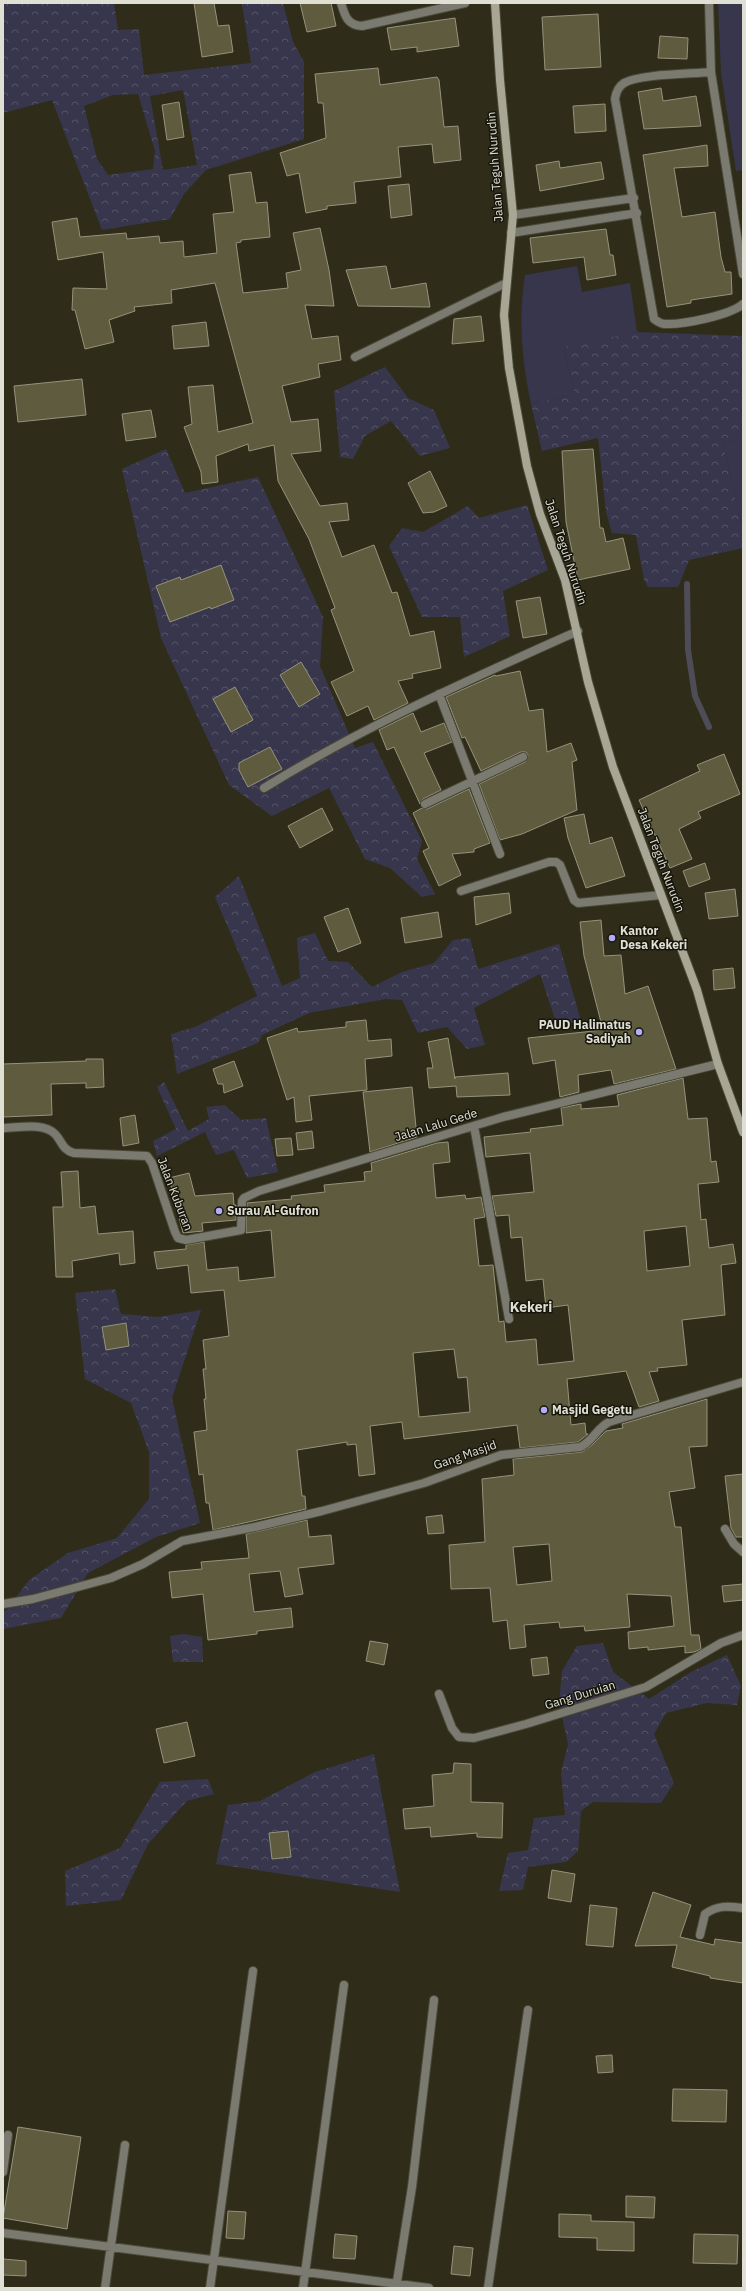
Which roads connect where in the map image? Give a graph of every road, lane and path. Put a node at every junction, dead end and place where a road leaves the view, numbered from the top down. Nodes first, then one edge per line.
1 (341, 3) edge
2 (465, 3) edge
3 (495, 3) edge
4 (710, 3) edge
5 (711, 72) junction
6 (634, 198) junction
7 (637, 213) junction
8 (513, 215) junction
9 (511, 233) junction
10 (743, 274) edge
11 (506, 283) junction
12 (743, 304) edge
13 (355, 357) dead end
14 (578, 631) junction
15 (439, 694) junction
16 (523, 757) dead end
17 (472, 781) junction
18 (264, 788) dead end
19 (425, 804) dead end
20 (500, 854) dead end
21 (462, 891) dead end
22 (661, 895) junction
23 (718, 1064) junction
24 (474, 1126) junction
25 (3, 1128) edge
26 (743, 1132) edge
27 (192, 1239) joint
28 (509, 1319) dead end
29 (743, 1382) edge
30 (725, 1529) dead end
31 (743, 1552) edge
32 (3, 1604) edge
33 (743, 1634) edge
34 (439, 1694) dead end
35 (743, 1908) edge
36 (700, 1935) dead end
37 (253, 1971) dead end
38 (344, 1985) dead end
39 (434, 2000) dead end
40 (528, 2010) dead end
41 (8, 2135) dead end
42 (125, 2145) dead end
43 (3, 2172) edge
44 (3, 2233) edge
45 (111, 2247) junction
46 (214, 2260) junction
47 (306, 2272) junction
48 (397, 2286) edge
49 (105, 2288) edge
50 (210, 2288) edge
51 (303, 2288) edge
52 (429, 2288) edge
53 (488, 2288) edge

1 - 2 street
3 - 8 street, Jalan Teguh Nurudin
4 - 5 street
5 - 6 street
5 - 10 street
6 - 7 street
6 - 8 street
7 - 9 street
7 - 12 street
8 - 9 street, Jalan Teguh Nurudin
9 - 11 street, Jalan Teguh Nurudin
11 - 13 street
11 - 14 street, Jalan Teguh Nurudin
14 - 15 street
14 - 22 street, Jalan Teguh Nurudin
15 - 17 street
15 - 18 street
16 - 17 street
17 - 19 street
17 - 20 street
21 - 22 street
22 - 23 street, Jalan Teguh Nurudin
23 - 24 street, Jalan Lalu Gede
23 - 26 street, Jalan Teguh Nurudin
24 - 27 street, Jalan Lalu Gede
24 - 28 street
25 - 27 street, Jalan Kuburan
29 - 32 street, Gang Masjid
30 - 31 street
33 - 34 street, Gang Duruian
35 - 36 street
37 - 46 street
38 - 47 street
39 - 48 street
40 - 53 street
41 - 43 street
42 - 45 street
44 - 45 street
45 - 46 street
45 - 49 street
46 - 47 street
46 - 50 street
47 - 48 street
47 - 51 street
48 - 52 street

